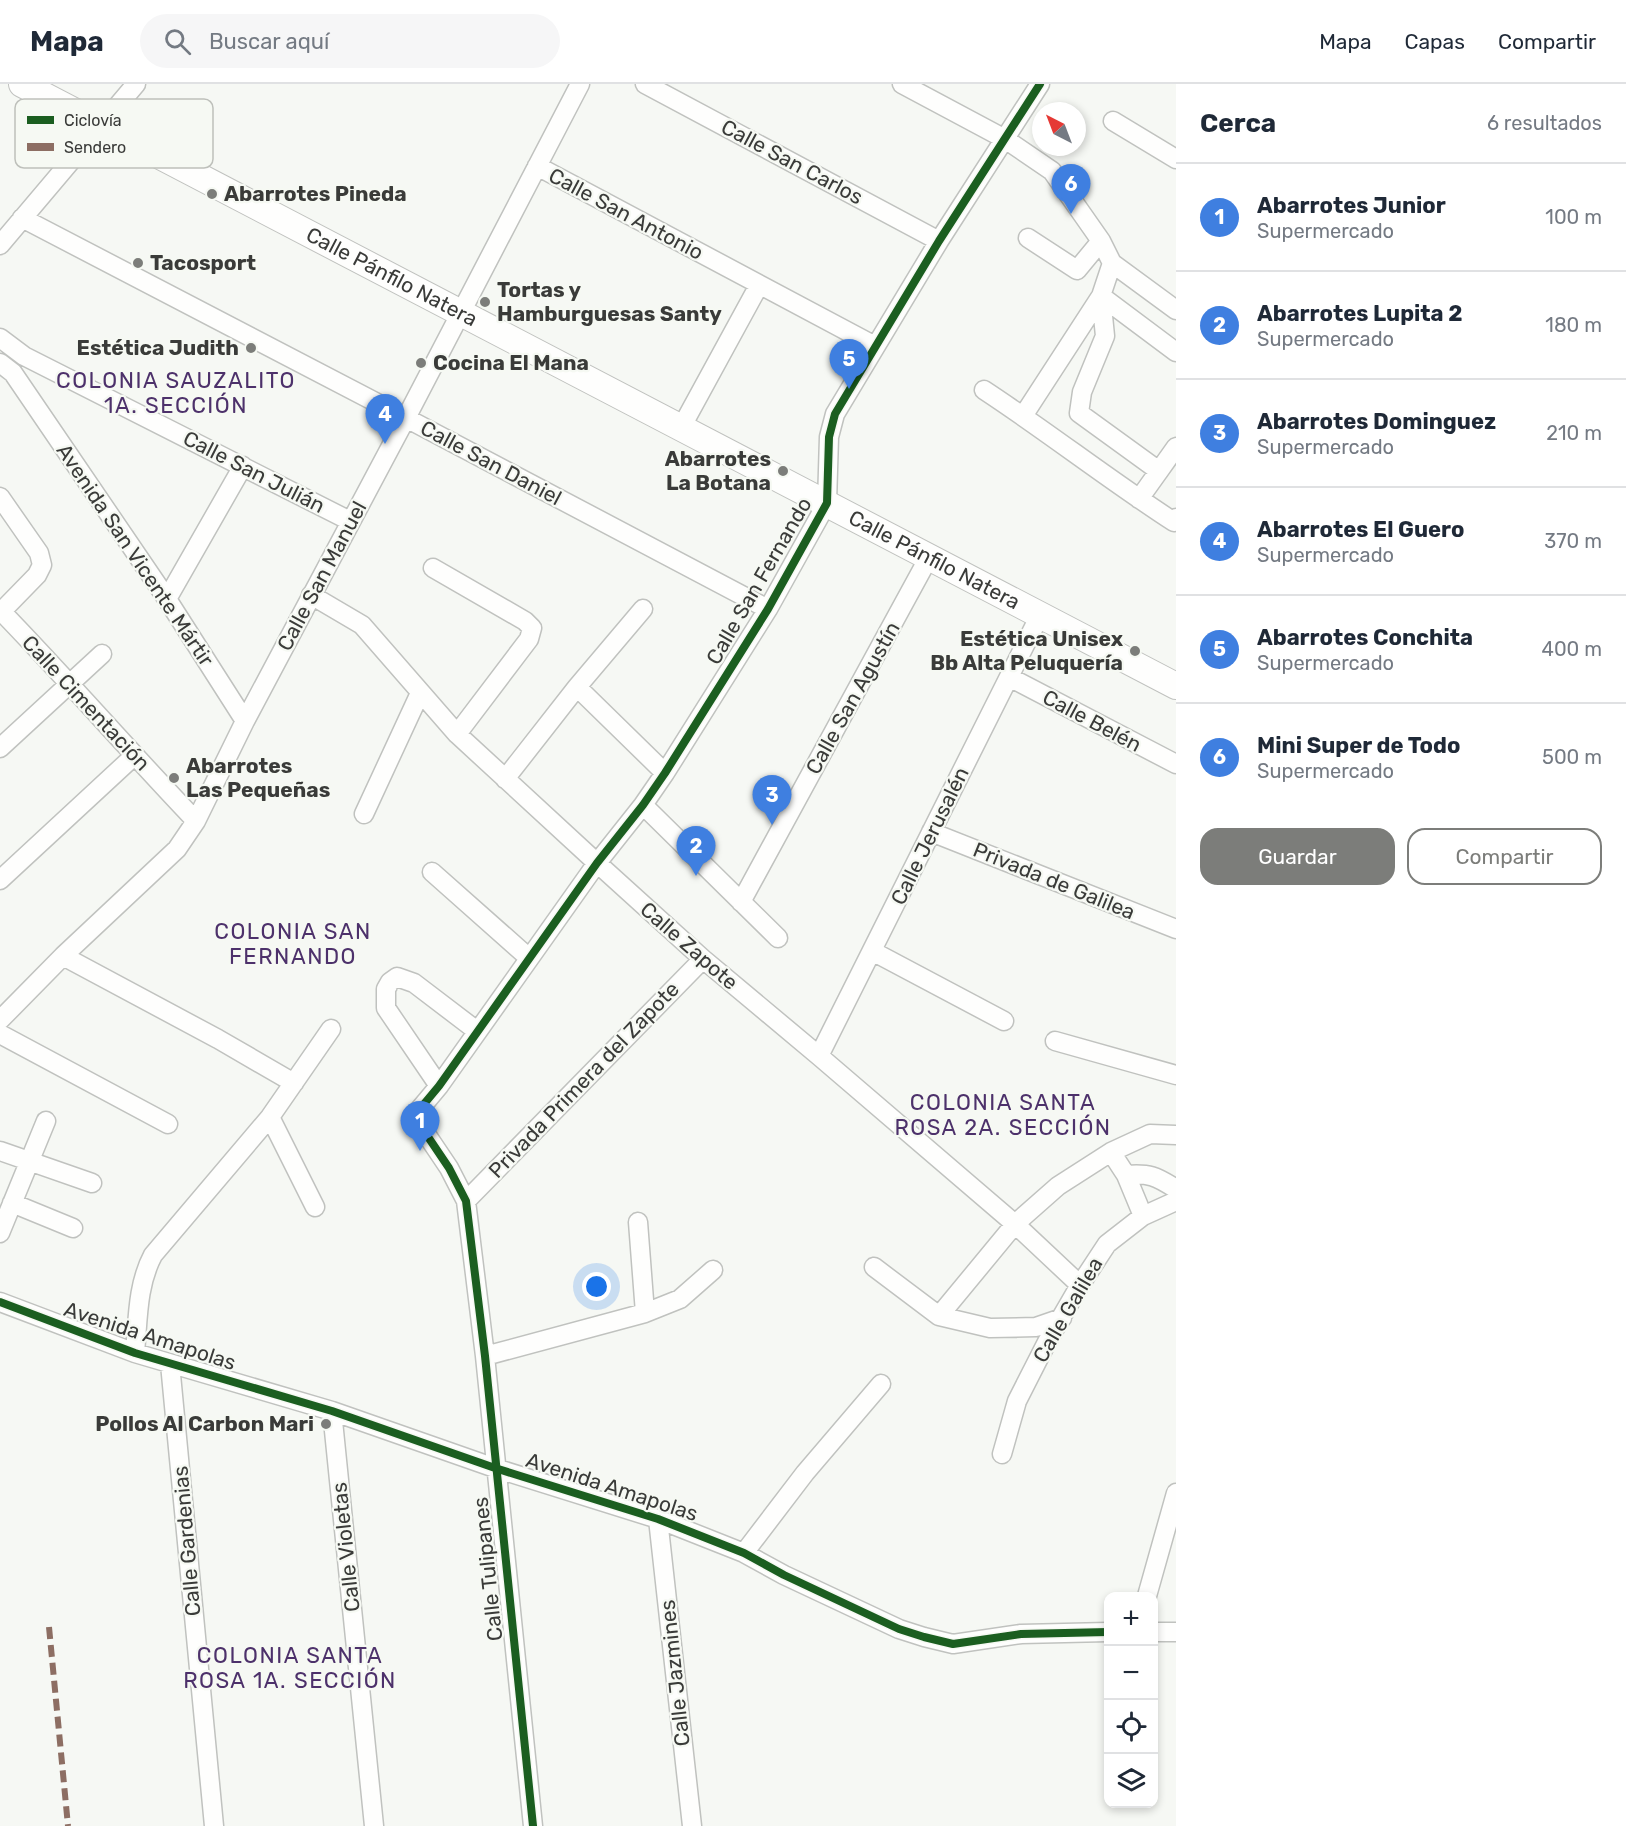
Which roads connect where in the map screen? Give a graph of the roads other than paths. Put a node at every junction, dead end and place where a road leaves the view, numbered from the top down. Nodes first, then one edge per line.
1 (22, 84) edge
2 (580, 84) edge
3 (645, 84) edge
4 (902, 84) edge
5 (1041, 84) edge
6 (134, 85) edge
7 (51, 99) edge
8 (123, 99) edge
9 (1113, 121) dead end
10 (1005, 139) junction
11 (1176, 159) edge
12 (537, 166) junction
13 (65, 168) edge
14 (183, 168) edge
15 (22, 218) junction
16 (1028, 238) dead end
17 (939, 241) junction
18 (1101, 241) junction
19 (0, 244) edge
20 (1112, 263) junction
21 (759, 285) junction
22 (1101, 296) junction
23 (1176, 310) edge
24 (460, 312) junction
25 (0, 338) edge
26 (874, 346) junction
27 (1176, 352) edge
28 (24, 356) junction
29 (6, 368) edge
30 (984, 390) dead end
31 (1023, 416) junction
32 (406, 418) junction
33 (681, 428) junction
34 (1176, 447) edge
35 (243, 466) junction
36 (1159, 471) junction
37 (0, 497) edge
38 (1139, 500) junction
39 (827, 503) junction
40 (1176, 518) edge
41 (350, 521) junction
42 (929, 557) junction
43 (433, 568) dead end
44 (311, 595) junction
45 (167, 599) junction
46 (643, 609) dead end
47 (768, 609) junction
48 (1, 612) edge
49 (1040, 615) junction
50 (102, 654) dead end
51 (1009, 677) junction
52 (70, 683) junction
53 (1176, 686) edge
54 (577, 687) junction
55 (420, 693) junction
56 (245, 721) junction
57 (457, 734) junction
58 (0, 748) edge
59 (134, 756) junction
60 (1176, 764) edge
61 (665, 773) junction
62 (505, 779) junction
63 (643, 805) junction
64 (364, 814) dead end
65 (196, 821) junction
66 (932, 832) junction
67 (597, 863) junction
68 (432, 872) dead end
69 (0, 880) edge
70 (741, 902) junction
71 (1176, 929) edge
72 (778, 938) dead end
73 (872, 951) junction
74 (63, 956) junction
75 (529, 958) junction
76 (703, 959) junction
77 (0, 1020) edge
78 (1004, 1021) dead end
79 (331, 1029) dead end
80 (477, 1031) junction
81 (0, 1034) edge
82 (1055, 1041) dead end
83 (819, 1056) junction
84 (1176, 1075) edge
85 (294, 1083) junction
86 (439, 1086) junction
87 (270, 1117) junction
88 (46, 1121) dead end
89 (168, 1124) dead end
90 (1176, 1135) edge
91 (0, 1151) edge
92 (1111, 1152) junction
93 (29, 1162) junction
94 (1126, 1175) junction
95 (92, 1183) dead end
96 (1176, 1189) edge
97 (466, 1201) junction
98 (1176, 1201) edge
99 (7, 1205) edge
100 (315, 1207) dead end
101 (1143, 1216) junction
102 (638, 1222) dead end
103 (1015, 1224) junction
104 (74, 1228) dead end
105 (0, 1233) edge
106 (874, 1267) dead end
107 (713, 1270) dead end
108 (1080, 1286) junction
109 (0, 1302) edge
110 (645, 1312) junction
111 (939, 1316) junction
112 (1062, 1317) junction
113 (135, 1353) junction
114 (485, 1356) junction
115 (170, 1364) junction
116 (881, 1384) dead end
117 (332, 1412) junction
118 (1002, 1454) dead end
119 (495, 1468) junction
120 (1176, 1493) edge
121 (658, 1519) junction
122 (744, 1552) junction
123 (1148, 1592) edge
124 (1104, 1632) edge
125 (1158, 1632) edge
126 (1176, 1632) edge
127 (214, 1826) edge
128 (374, 1826) edge
129 (533, 1826) edge
130 (692, 1826) edge

1 - 7 main road, Calle Pánfilo Natera
2 - 12 street, Calle San Manuel
3 - 17 street, Calle San Carlos
4 - 10 street
5 - 10 street, Calle San Fernando
6 - 8 street
9 - 11 street
10 - 17 street, Calle San Fernando
10 - 18 street
12 - 21 street, Calle San Antonio
12 - 24 street, Calle San Manuel
13 - 15 street
14 - 24 main road, Calle Pánfilo Natera
15 - 19 street
15 - 32 street, Calle San Daniel
16 - 18 street
17 - 26 street, Calle San Fernando
18 - 20 street
20 - 22 street
20 - 23 street
21 - 26 street, Calle San Antonio
21 - 33 street
22 - 27 street
22 - 31 street
22 - 36 street
24 - 32 street, Calle San Manuel
24 - 33 main road, Calle Pánfilo Natera
25 - 28 street, Calle San Julián
26 - 39 street, Calle San Fernando
28 - 29 street
28 - 35 street, Calle San Julián
29 - 45 street, Avenida San Vicente Mártir
30 - 31 street
31 - 38 street
32 - 41 street, Calle San Manuel
32 - 47 street, Calle San Daniel
33 - 39 main road, Calle Pánfilo Natera
34 - 36 street
35 - 41 street, Calle San Julián
35 - 45 street
36 - 38 street
37 - 48 street
38 - 40 street
39 - 42 main road, Calle Pánfilo Natera
39 - 47 street, Calle San Fernando
41 - 44 street, Calle San Manuel
42 - 49 main road, Calle Pánfilo Natera
42 - 70 street, Calle San Agustín
43 - 57 street
44 - 55 street, Calle Zapote
44 - 56 street, Calle San Manuel
45 - 56 street, Avenida San Vicente Mártir
46 - 54 street
47 - 61 street, Calle San Fernando
48 - 52 street, Calle Cimentación
49 - 51 street, Calle Jerusalén
49 - 53 main road, Calle Pánfilo Natera
50 - 52 street
51 - 60 street, Calle Belén
51 - 66 street, Calle Jerusalén
52 - 58 street
52 - 59 street, Calle Cimentación
54 - 61 street
54 - 62 street
55 - 57 street, Calle Zapote
55 - 64 street
56 - 65 street, Calle San Manuel
57 - 62 street, Calle Zapote
59 - 65 street, Calle Cimentación
59 - 69 street
61 - 63 street, Calle San Fernando
62 - 67 street, Calle Zapote
63 - 67 street, Calle San Fernando
63 - 70 street
65 - 74 street, Calle San Manuel
66 - 71 street, Privada de Galilea
66 - 73 street, Calle Jerusalén
67 - 75 street, Calle San Fernando
67 - 76 street, Calle Zapote
68 - 75 street
70 - 72 street
73 - 78 street
73 - 83 street, Calle Jerusalén
74 - 77 street, Calle San Manuel
74 - 85 street
75 - 80 street, Calle San Fernando
76 - 83 street, Calle Zapote
76 - 97 street, Privada Primera del Zapote
79 - 85 street
80 - 86 street, Calle San Fernando
80 - 86 street
81 - 89 street
82 - 84 street
83 - 103 street, Calle Zapote
85 - 87 street
86 - 97 street, Calle San Fernando
87 - 100 street
87 - 113 street
88 - 93 street
90 - 92 street
91 - 93 street
92 - 94 street
92 - 103 street
93 - 95 street
93 - 99 street
94 - 96 street
94 - 101 street
97 - 114 street, Calle Tulipanes
98 - 101 street, Calle Galilea
99 - 104 street
99 - 105 street
101 - 108 street, Calle Galilea
102 - 110 street
103 - 108 street, Calle Zapote
103 - 111 street
106 - 111 street
107 - 110 street
108 - 112 street, Calle Galilea
109 - 113 street, Avenida Amapolas
110 - 114 street
111 - 112 street
112 - 118 street, Calle Galilea
113 - 115 street, Avenida Amapolas
114 - 119 street, Calle Tulipanes
115 - 117 street, Avenida Amapolas
115 - 127 street, Calle Gardenias
116 - 122 street
117 - 119 street, Avenida Amapolas
117 - 128 street, Calle Violetas
119 - 121 street, Avenida Amapolas
119 - 129 street, Calle Tulipanes
120 - 123 street
121 - 122 street, Avenida Amapolas
121 - 130 street, Calle Jazmines
122 - 124 street, Avenida Amapolas
125 - 126 street

